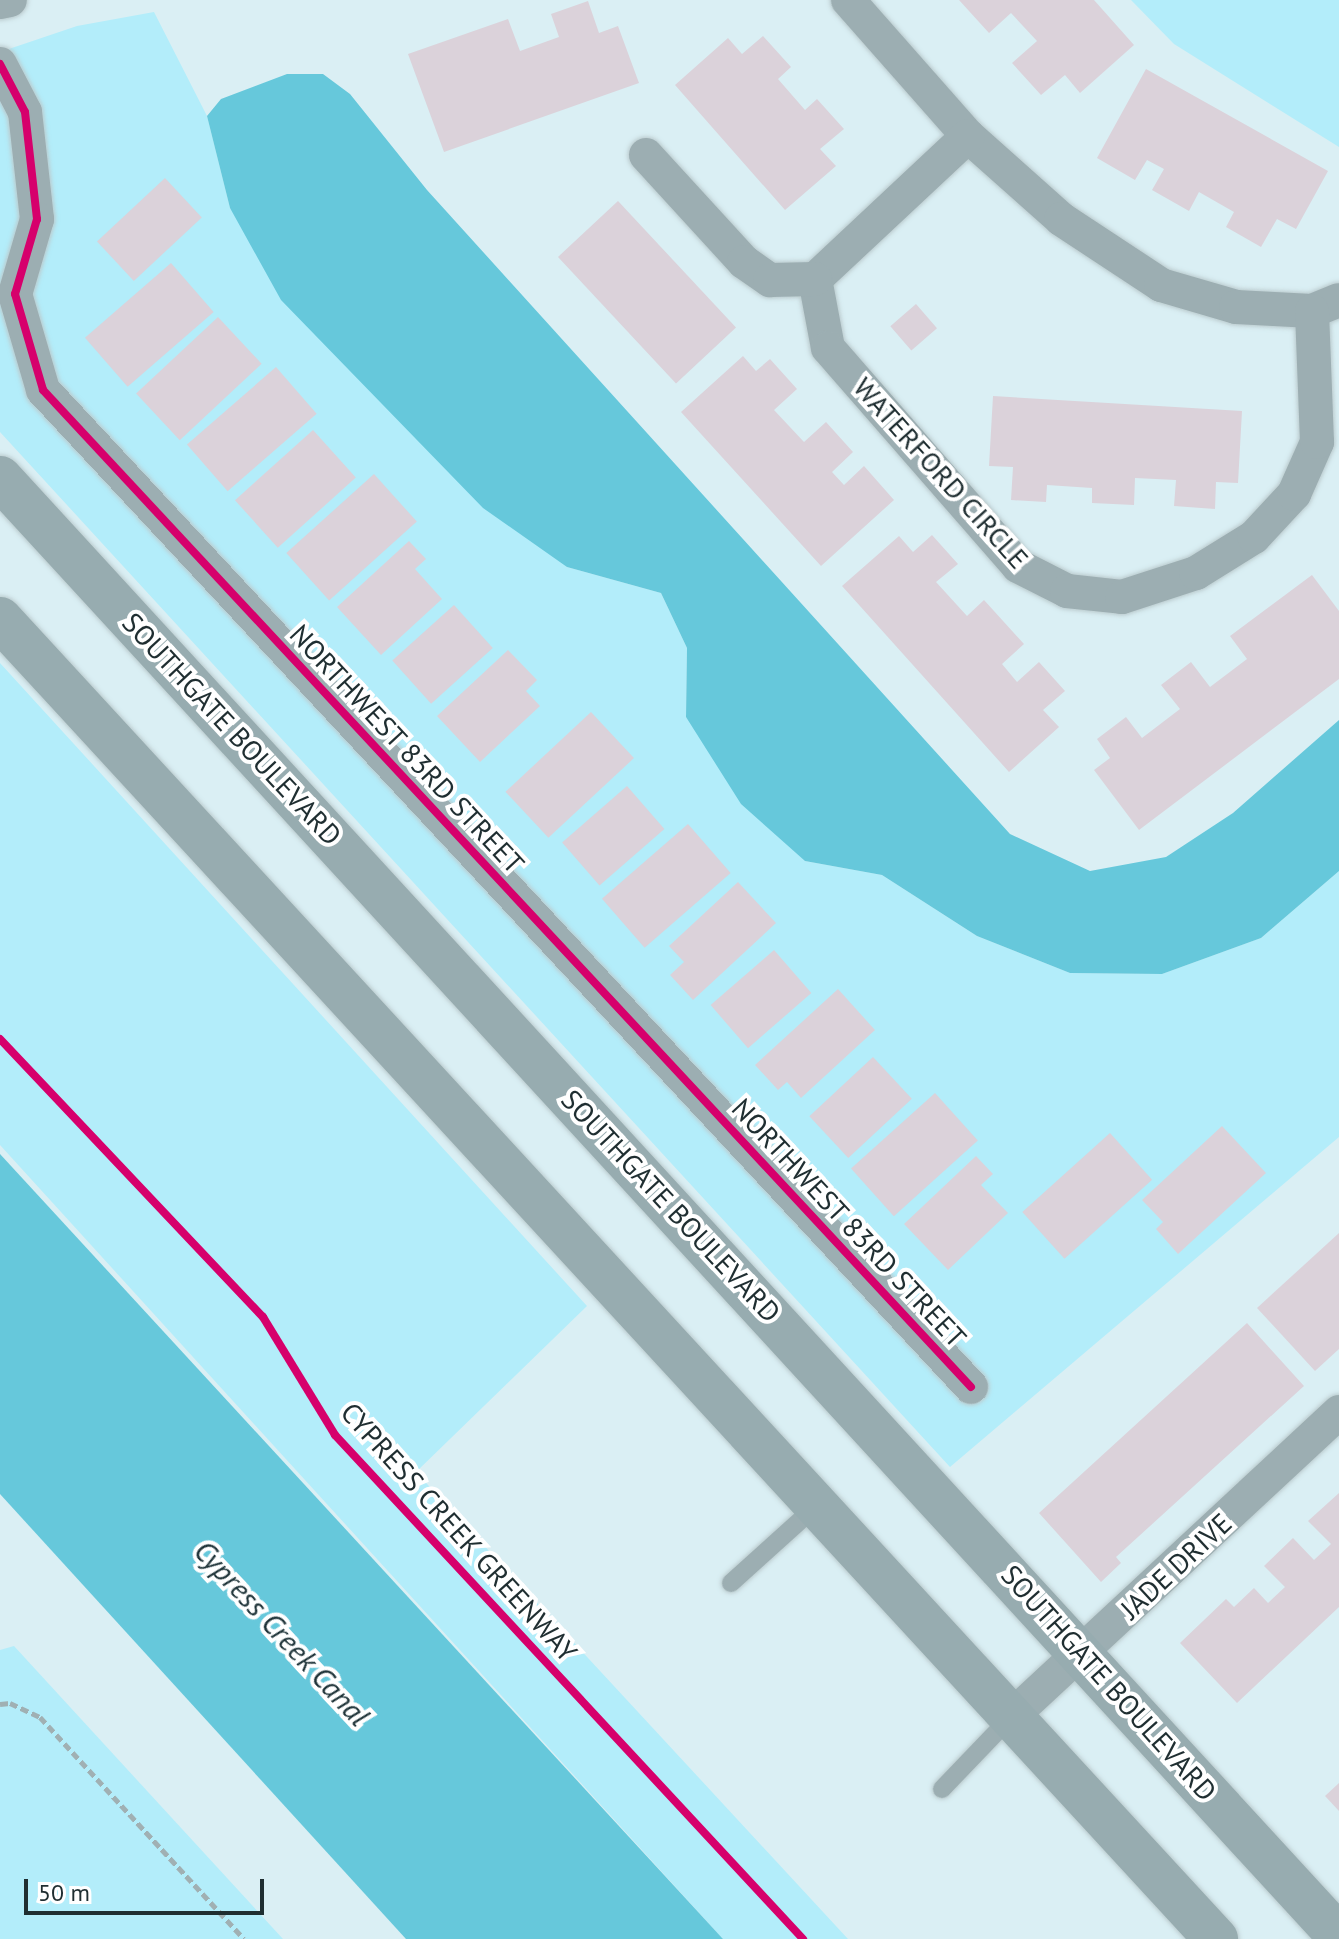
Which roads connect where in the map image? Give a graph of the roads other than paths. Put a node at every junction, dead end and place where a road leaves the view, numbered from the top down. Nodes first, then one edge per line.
1 (10, 0) edge
2 (848, 0) edge
3 (0, 2) edge
4 (0, 64) edge
5 (968, 136) junction
6 (646, 155) dead end
7 (815, 279) junction
8 (1326, 306) edge
9 (0, 478) edge
10 (0, 619) edge
11 (971, 1387) dead end
12 (1339, 1412) edge
13 (815, 1507) junction
14 (731, 1583) dead end
15 (1083, 1653) junction
16 (1011, 1717) junction
17 (942, 1789) dead end
18 (1339, 1936) edge
19 (1216, 1939) edge

1 - 3 street
2 - 5 street
4 - 11 street, NORTHWEST 83RD STREET
5 - 7 street
5 - 8 street
6 - 7 street
7 - 8 street, WATERFORD CIRCLE
9 - 15 main road, SOUTHGATE BOULEVARD
10 - 13 main road
12 - 15 street, JADE DRIVE
13 - 14 lane
13 - 16 main road
15 - 16 street, JADE DRIVE
15 - 18 main road, SOUTHGATE BOULEVARD
16 - 17 lane
16 - 19 main road

